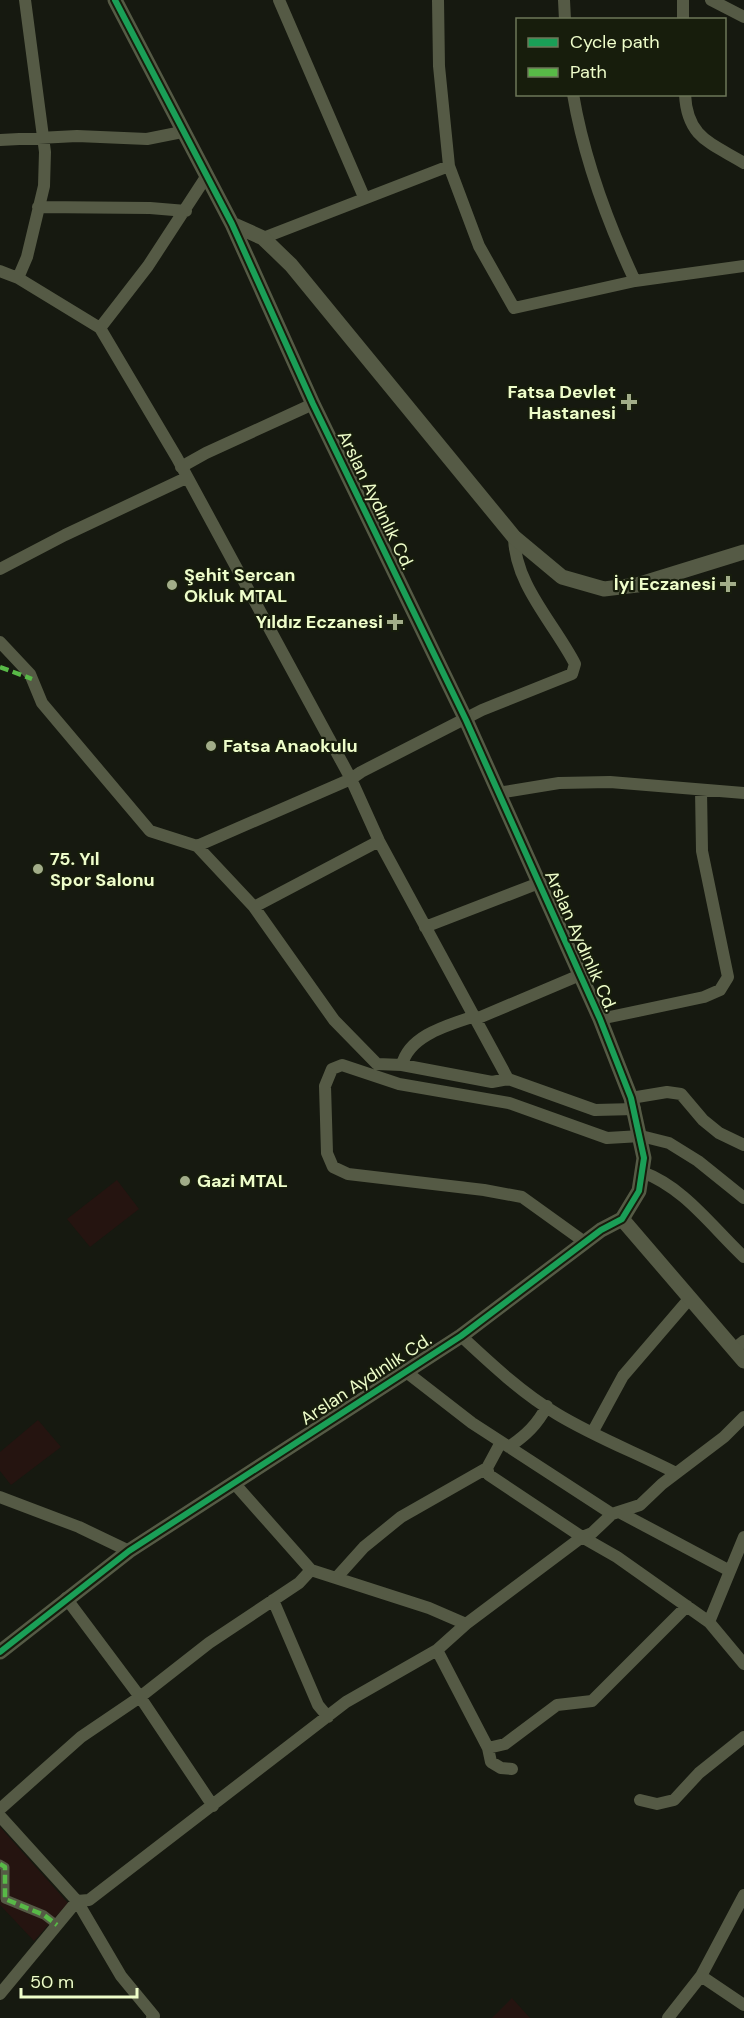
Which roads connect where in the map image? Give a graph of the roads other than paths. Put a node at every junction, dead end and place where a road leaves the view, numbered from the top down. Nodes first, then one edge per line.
1 (25, 0) edge
2 (115, 0) edge
3 (279, 0) edge
4 (438, 0) edge
5 (564, 0) edge
6 (683, 0) edge
7 (711, 0) edge
8 (744, 17) edge
9 (565, 18) edge
10 (683, 18) edge
11 (573, 96) edge
12 (686, 96) edge
13 (182, 132) junction
14 (43, 139) junction
15 (0, 140) edge
16 (744, 163) edge
17 (449, 166) junction
18 (206, 177) junction
19 (364, 197) junction
20 (38, 207) junction
21 (186, 211) junction
22 (231, 224) junction
23 (263, 238) junction
24 (744, 266) edge
25 (0, 271) edge
26 (18, 278) junction
27 (635, 280) junction
28 (99, 328) junction
29 (313, 404) junction
30 (184, 473) junction
31 (514, 537) junction
32 (744, 552) edge
33 (0, 569) edge
34 (0, 642) edge
35 (465, 720) junction
36 (351, 779) junction
37 (701, 790) junction
38 (498, 793) junction
39 (744, 793) edge
40 (379, 841) junction
41 (197, 846) junction
42 (538, 883) junction
43 (254, 908) junction
44 (425, 927) junction
45 (580, 975) junction
46 (476, 1017) junction
47 (600, 1019) junction
48 (402, 1065) junction
49 (508, 1079) junction
50 (633, 1103) junction
51 (641, 1136) junction
52 (744, 1145) edge
53 (642, 1172) junction
54 (744, 1198) edge
55 (622, 1219) junction
56 (586, 1243) junction
57 (744, 1257) edge
58 (690, 1298) junction
59 (461, 1336) junction
60 (741, 1350) edge
61 (405, 1371) junction
62 (547, 1406) junction
63 (744, 1417) edge
64 (592, 1433) junction
65 (505, 1444) junction
66 (487, 1468) junction
67 (676, 1473) junction
68 (234, 1483) junction
69 (0, 1497) edge
70 (616, 1513) junction
71 (582, 1537) junction
72 (744, 1537) edge
73 (129, 1551) junction
74 (311, 1570) junction
75 (730, 1571) junction
76 (337, 1577) junction
77 (66, 1598) junction
78 (273, 1600) junction
79 (687, 1606) junction
80 (709, 1622) junction
81 (466, 1624) junction
82 (436, 1650) junction
83 (0, 1652) edge
84 (744, 1664) edge
85 (140, 1697) junction
86 (328, 1717) junction
87 (744, 1737) edge
88 (488, 1748) junction
89 (512, 1769) dead end
90 (640, 1800) dead end
91 (213, 1806) junction
92 (0, 1809) edge
93 (0, 1816) edge
94 (0, 1863) edge
95 (744, 1895) edge
96 (77, 1901) junction
97 (57, 1925) junction
98 (701, 1976) junction
99 (0, 1994) edge
100 (744, 2005) edge
101 (152, 2018) edge
102 (668, 2018) edge

1 - 14 street
2 - 13 street, Arslan Aydınlık Cd.
3 - 19 street
4 - 17 street
5 - 9 street
6 - 10 street
7 - 8 street
11 - 27 street
12 - 16 street
13 - 14 street
13 - 18 street, Arslan Aydınlık Cd.
14 - 15 street
14 - 20 street
17 - 19 street
17 - 27 street
18 - 21 street
18 - 22 street, Arslan Aydınlık Cd.
19 - 23 street
20 - 21 street
20 - 26 street
21 - 28 street
22 - 23 street
22 - 29 street, Arslan Aydınlık Cd.
23 - 31 street
24 - 27 street
25 - 26 street
26 - 28 street
28 - 30 street
29 - 30 street
29 - 35 street, Arslan Aydınlık Cd.
30 - 33 street
30 - 36 street
31 - 32 street
31 - 35 street
34 - 41 street
35 - 36 street
35 - 38 street, Arslan Aydınlık Cd.
36 - 40 street
36 - 41 street
37 - 38 street
37 - 39 street
37 - 47 street
38 - 42 street, Arslan Aydınlık Cd.
40 - 43 street
40 - 44 street
41 - 43 street
42 - 44 street
42 - 45 street, Arslan Aydınlık Cd.
43 - 48 street
44 - 46 street
45 - 46 street
45 - 47 street, Arslan Aydınlık Cd.
46 - 48 street
46 - 49 street
47 - 50 street, Arslan Aydınlık Cd.
48 - 49 street
49 - 50 street
50 - 51 street, Arslan Aydınlık Cd.
50 - 52 street
51 - 53 street, Arslan Aydınlık Cd.
51 - 54 street
51 - 56 street
53 - 55 street, Arslan Aydınlık Cd.
53 - 57 street
55 - 56 street, Arslan Aydınlık Cd.
55 - 58 street
56 - 59 street, Arslan Aydınlık Cd.
58 - 60 street
58 - 64 street
59 - 61 street, Arslan Aydınlık Cd.
59 - 62 street
61 - 65 street
61 - 68 street, Arslan Aydınlık Cd.
62 - 64 street
62 - 65 street
63 - 67 street
64 - 67 street
65 - 66 street
65 - 70 street
66 - 71 street
66 - 76 street
67 - 70 street
68 - 73 street, Arslan Aydınlık Cd.
68 - 74 street
69 - 73 street
70 - 71 street
70 - 75 street
71 - 79 street
71 - 81 street
72 - 75 street
73 - 77 street, Arslan Aydınlık Cd.
74 - 76 street
74 - 78 street
75 - 80 street
76 - 81 street
77 - 83 street, Arslan Aydınlık Cd.
77 - 85 street
78 - 85 street
78 - 86 street
79 - 80 street
79 - 88 street
80 - 84 street
81 - 82 street
82 - 86 street
82 - 88 street
85 - 91 street
85 - 92 street
86 - 91 street
87 - 90 street
88 - 89 street
91 - 96 street
93 - 96 street
94 - 97 street
95 - 98 street
96 - 97 street
96 - 101 street
97 - 99 street
98 - 100 street
98 - 102 street

